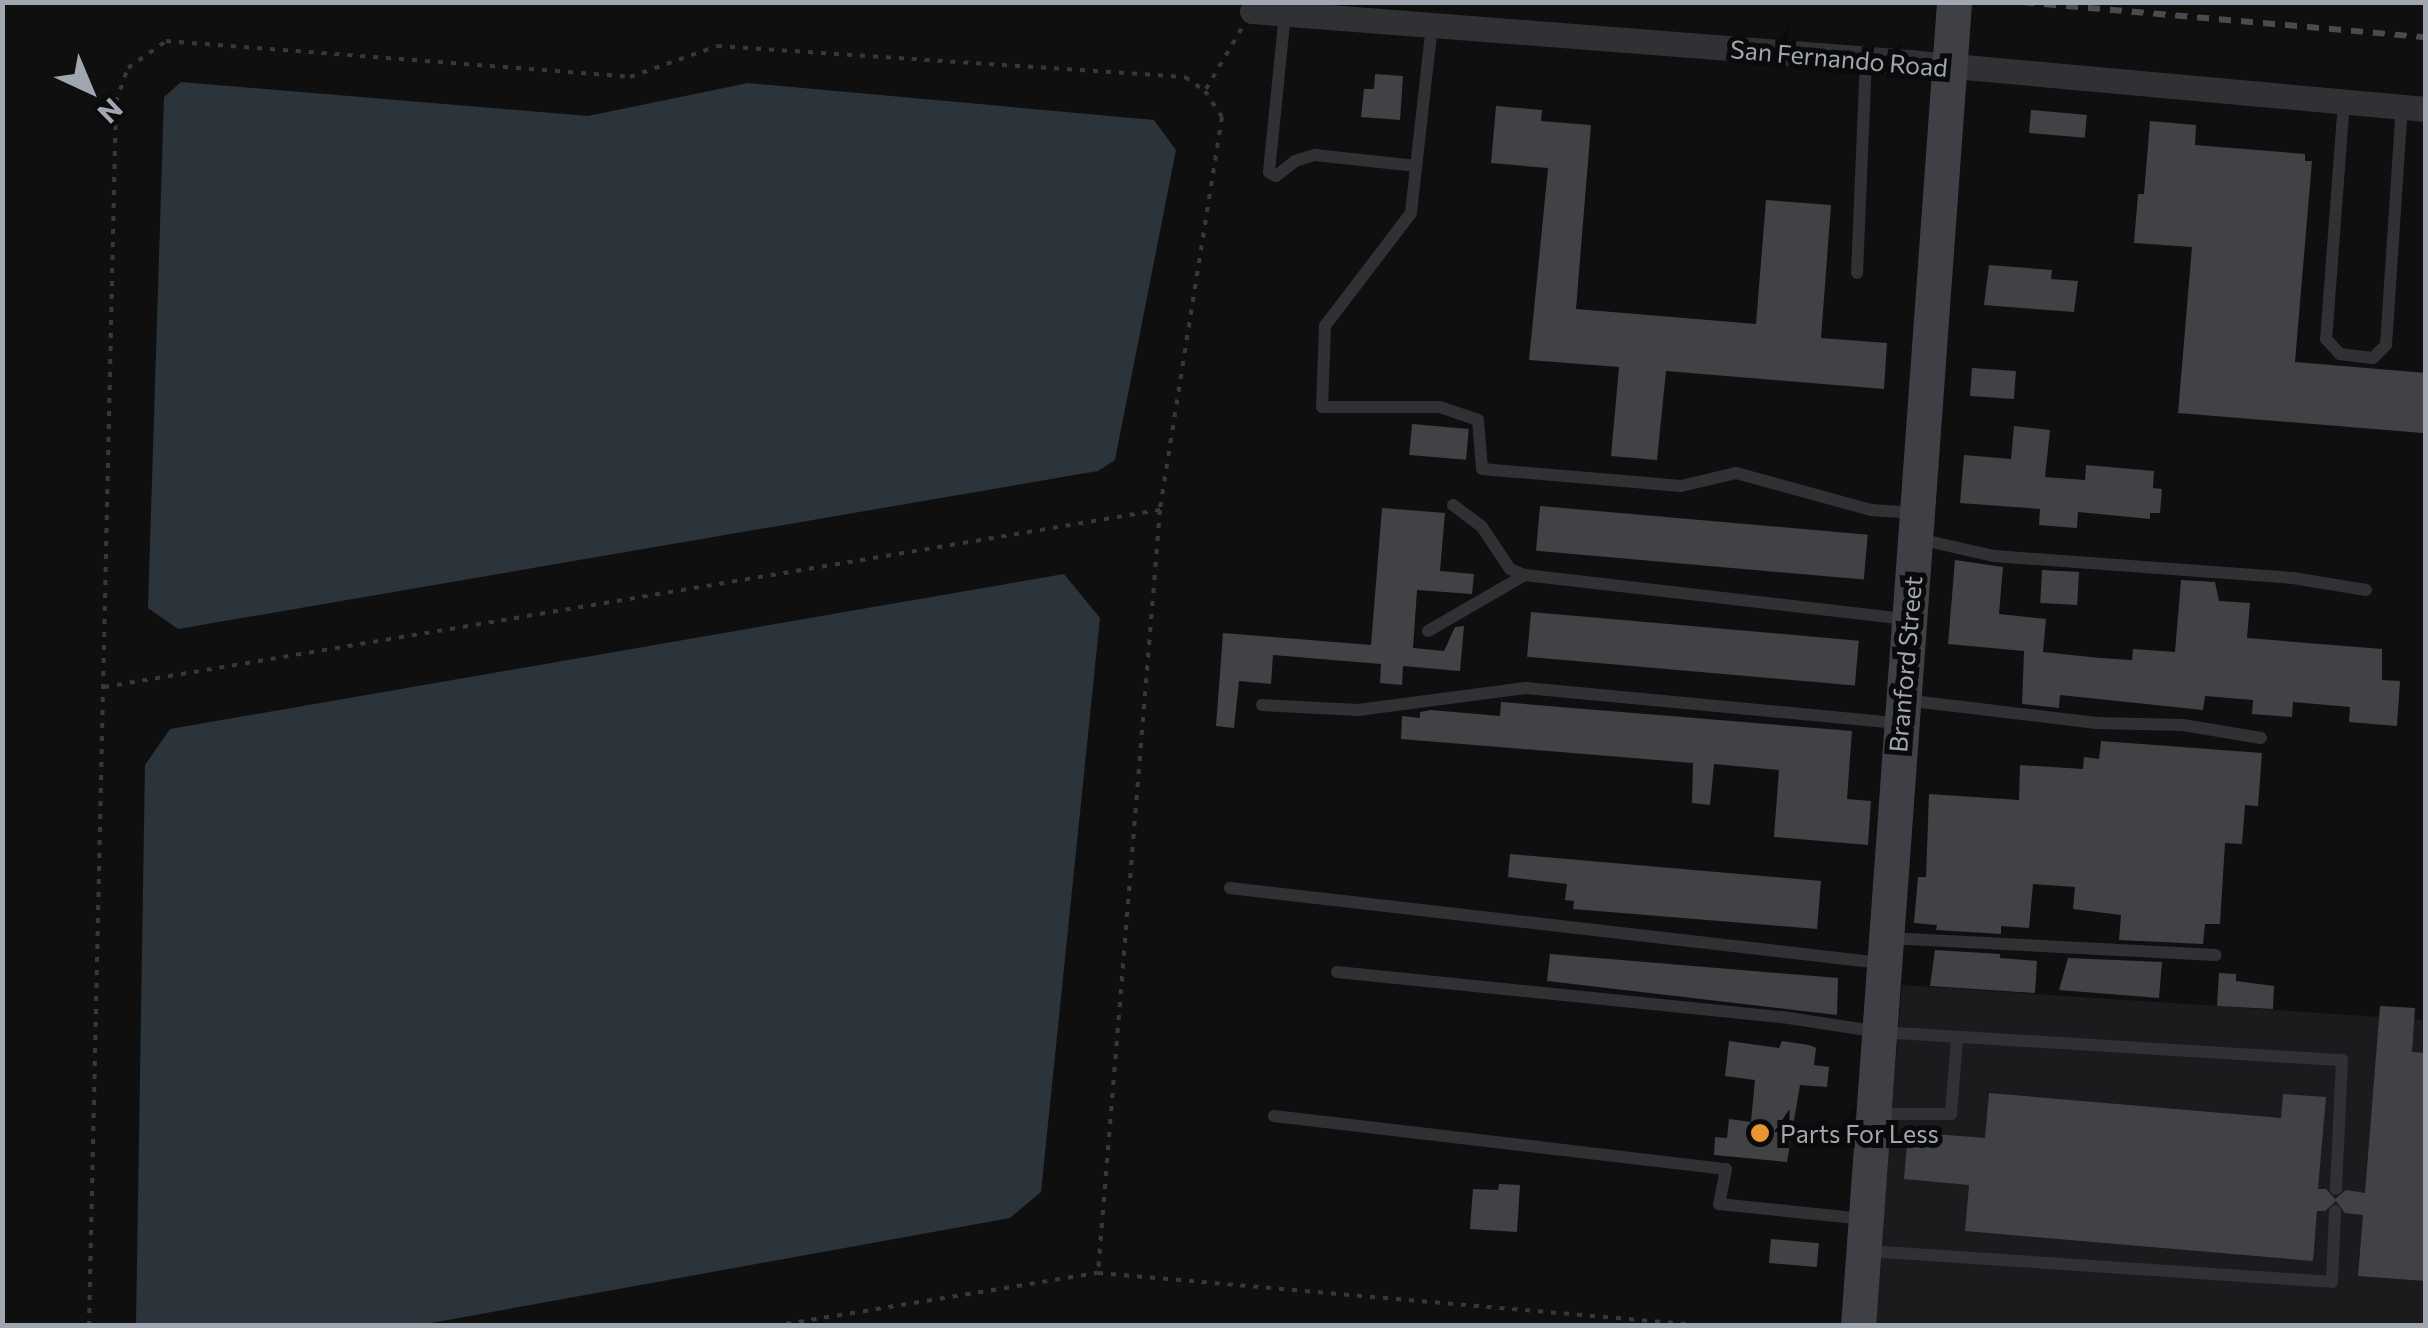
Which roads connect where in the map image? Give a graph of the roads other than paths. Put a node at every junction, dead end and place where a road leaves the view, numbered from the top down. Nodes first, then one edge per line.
1 (1954, 2) edge
2 (1252, 11) road end
3 (1285, 14) junction
4 (1432, 25) junction
5 (1866, 61) junction
6 (1948, 67) junction
7 (2344, 101) junction
8 (2414, 108) edge
9 (1416, 166) junction
10 (1856, 273) dead end
11 (1453, 505) dead end
12 (1918, 526) junction
13 (1525, 576) junction
14 (2366, 590) dead end
15 (1906, 618) junction
16 (1428, 631) dead end
17 (1262, 705) dead end
18 (1900, 712) junction
19 (2261, 738) dead end
20 (1230, 888) dead end
21 (1885, 951) junction
22 (2216, 955) dead end
23 (1337, 972) dead end
24 (1880, 1032) junction
25 (1956, 1039) junction
26 (1872, 1114) junction
27 (1274, 1116) dead end
28 (2336, 1189) dead end
29 (2334, 1211) dead end
30 (1865, 1235) junction
31 (1858, 1326) edge

1 - 6 main road, Branford Street
2 - 3 street, San Fernando Road
3 - 4 street, San Fernando Road
3 - 9 lane
4 - 5 street, San Fernando Road
4 - 9 lane
5 - 6 street, San Fernando Road
5 - 10 lane
6 - 7 street, San Fernando Road
6 - 12 main road, Branford Street
7 - 8 street, San Fernando Road
7 - 8 lane
9 - 12 lane
11 - 13 lane
12 - 14 lane
12 - 15 main road, Branford Street
13 - 15 lane
13 - 16 lane
15 - 18 main road, Branford Street
17 - 18 lane
18 - 19 lane
18 - 21 main road, Branford Street
20 - 21 lane
21 - 22 lane
21 - 24 main road, Branford Street
23 - 24 lane
24 - 25 lane
24 - 26 main road, Branford Street
25 - 26 lane
25 - 28 lane
26 - 30 main road, Branford Street
27 - 30 lane
29 - 30 lane
30 - 31 main road, Branford Street

